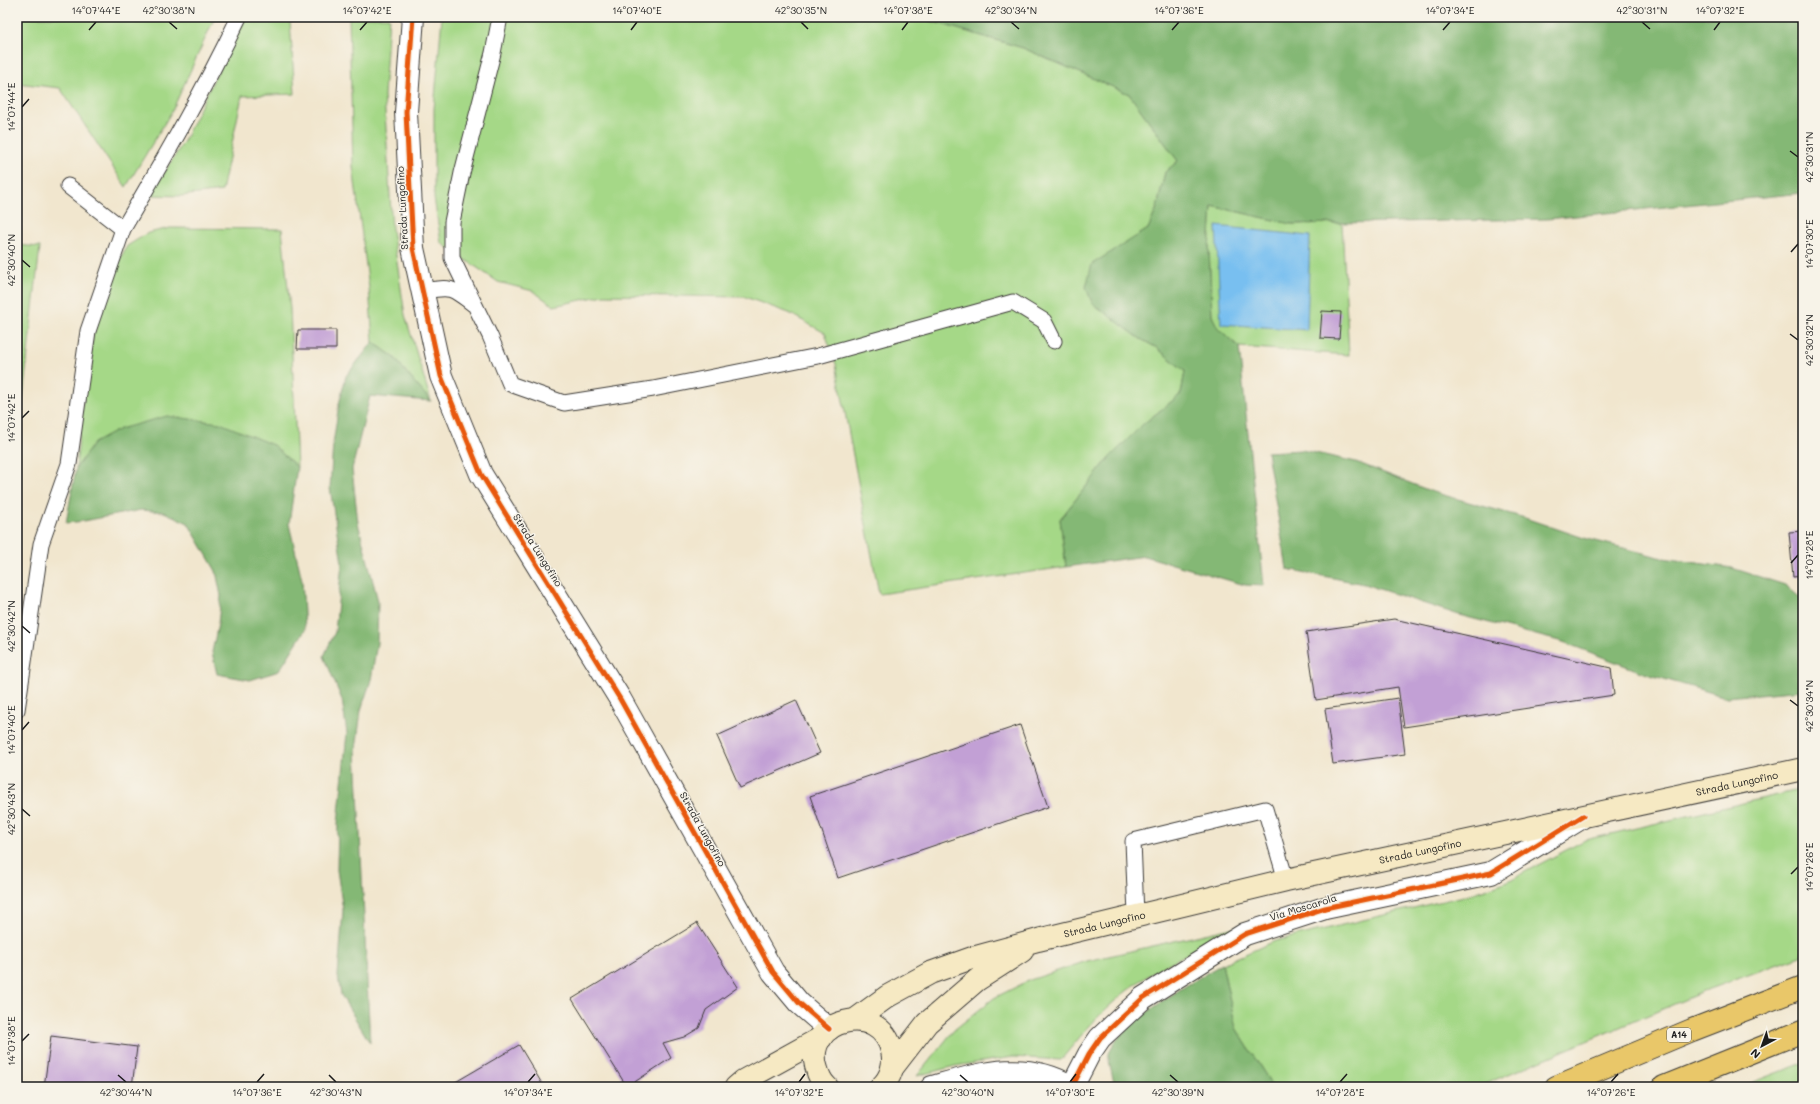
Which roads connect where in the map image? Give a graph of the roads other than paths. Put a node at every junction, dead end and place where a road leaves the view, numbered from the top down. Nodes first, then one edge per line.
1 (240, 17) edge
2 (413, 17) edge
3 (500, 17) edge
4 (68, 186) dead end
5 (123, 229) junction
6 (422, 291) junction
7 (475, 306) junction
8 (1054, 341) dead end
9 (17, 710) edge
10 (1803, 769) edge
11 (1583, 816) junction
12 (1286, 880) junction
13 (1136, 915) junction
14 (1038, 940) junction
15 (1803, 987) edge
16 (855, 1020) junction
17 (1803, 1031) edge
18 (825, 1033) junction
19 (889, 1081) edge
20 (736, 1087) edge
21 (827, 1087) edge
22 (932, 1087) edge
23 (1072, 1087) edge
24 (1556, 1087) edge
25 (1664, 1087) edge

1 - 5 lane
2 - 6 street, Strada Lungofino
3 - 7 lane
4 - 5 lane
5 - 9 lane
6 - 7 lane
6 - 18 street, Strada Lungofino
7 - 8 lane
10 - 11 main road, Strada Lungofino
11 - 12 main road, Strada Lungofino
11 - 23 street, Via Moscarola
12 - 13 main road, Strada Lungofino
12 - 13 lane
13 - 14 main road, Strada Lungofino
14 - 16 main road, Strada Lungofino
14 - 19 main road, Strada Lungofino
15 - 24 highway, A14
16 - 18 main road, Strada Lungofino
16 - 19 main road, Strada Lungofino
17 - 25 highway
18 - 20 main road, Strada Lungofino
18 - 21 main road
22 - 23 street, Via Moscarola

